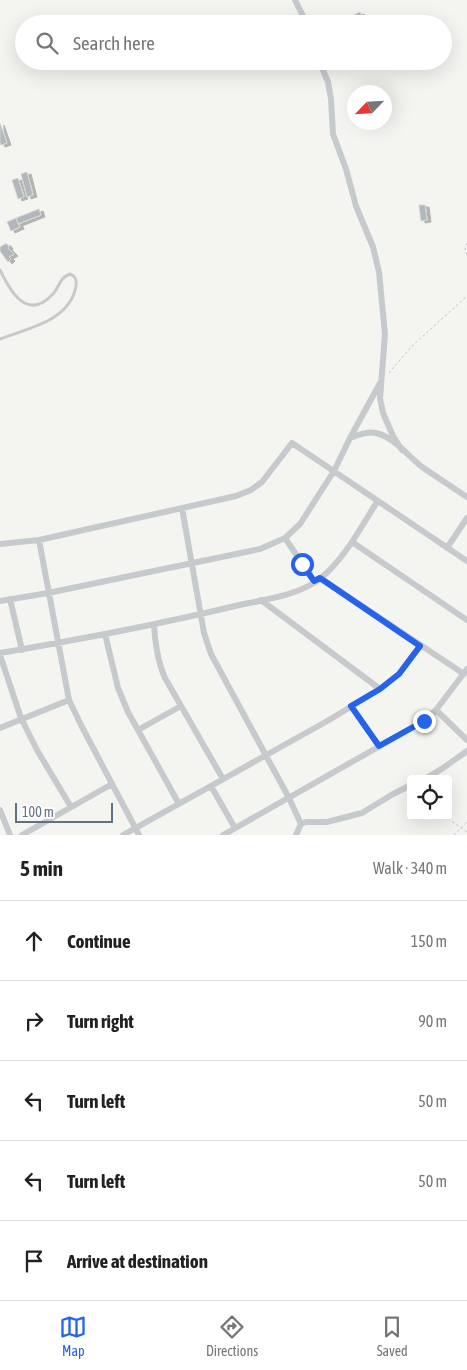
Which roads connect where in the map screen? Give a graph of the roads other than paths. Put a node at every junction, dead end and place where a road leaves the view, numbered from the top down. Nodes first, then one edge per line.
1 (295, 0) edge
2 (302, 15) edge
3 (323, 70) edge
4 (0, 270) edge
5 (0, 339) edge
6 (380, 384) junction
7 (350, 438) junction
8 (402, 450) junction
9 (334, 471) junction
10 (467, 497) edge
11 (377, 502) junction
12 (182, 508) junction
13 (467, 518) edge
14 (284, 538) junction
15 (39, 540) junction
16 (352, 542) junction
17 (0, 544) edge
18 (447, 548) junction
19 (467, 561) edge
20 (191, 563) junction
21 (317, 580) junction
22 (48, 593) junction
23 (10, 599) junction
24 (261, 600) junction
25 (0, 601) edge
26 (201, 614) junction
27 (467, 620) edge
28 (154, 624) junction
29 (105, 634) junction
30 (58, 643) junction
31 (420, 646) junction
32 (22, 650) junction
33 (0, 654) edge
34 (465, 671) edge
35 (380, 689) junction
36 (69, 700) junction
37 (181, 706) junction
38 (351, 706) junction
39 (436, 710) junction
40 (22, 718) junction
41 (0, 728) edge
42 (138, 730) junction
43 (467, 740) edge
44 (379, 746) junction
45 (467, 751) edge
46 (266, 756) junction
47 (431, 775) edge
48 (223, 779) junction
49 (112, 784) junction
50 (211, 786) junction
51 (407, 788) edge
52 (289, 798) junction
53 (179, 804) junction
54 (70, 808) junction
55 (0, 810) edge
56 (301, 824) junction
57 (136, 828) junction
58 (235, 828) junction
59 (10, 835) edge
60 (22, 835) edge
61 (123, 835) edge
62 (139, 835) edge
63 (223, 835) edge
64 (296, 835) edge

1 - 2 street
3 - 6 street
4 - 5 lane
6 - 7 street
6 - 8 street
7 - 8 street
7 - 9 street
8 - 10 street
9 - 11 street
9 - 12 street
9 - 14 street
11 - 16 street
11 - 18 street
12 - 15 street
12 - 20 street
13 - 18 street
14 - 20 street
14 - 21 street
15 - 17 street
15 - 22 street
16 - 21 street
16 - 27 street
18 - 19 street
20 - 22 street
20 - 26 street
21 - 24 street
21 - 31 street
22 - 23 street
22 - 30 street
23 - 25 street
23 - 32 street
24 - 26 street
24 - 35 street
26 - 28 street
26 - 46 street
28 - 29 street
28 - 37 street
29 - 30 street
29 - 42 street
30 - 32 street
30 - 36 street
31 - 34 street
31 - 35 street
32 - 33 street
33 - 40 street
34 - 39 street
35 - 38 street
36 - 40 street
36 - 49 street
37 - 42 street
37 - 48 street
38 - 44 street
38 - 46 street
39 - 43 street
39 - 44 street
40 - 41 street
40 - 54 street
42 - 53 street
44 - 52 street
45 - 47 street
46 - 48 street
46 - 52 street
48 - 50 street
49 - 54 street
49 - 57 street
50 - 53 street
50 - 58 street
51 - 56 street
52 - 56 street
52 - 58 street
53 - 57 street
54 - 60 street
55 - 59 street
56 - 64 street
57 - 61 street
57 - 62 street
58 - 63 street

